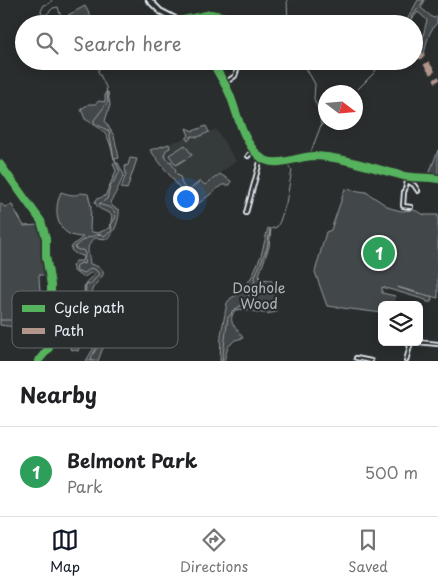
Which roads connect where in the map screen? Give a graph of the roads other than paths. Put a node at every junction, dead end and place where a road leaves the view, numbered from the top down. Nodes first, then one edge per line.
1 (149, 0) edge
2 (168, 15) edge
3 (216, 70) edge
4 (237, 70) edge
5 (224, 83) junction
6 (253, 150) junction
7 (248, 156) dead end
8 (261, 158) junction
9 (0, 164) edge
10 (407, 179) junction
11 (438, 179) edge
12 (418, 191) dead end
13 (411, 207) dead end
14 (246, 213) dead end
15 (51, 291) edge
16 (423, 343) edge
17 (438, 344) edge
18 (410, 346) edge
19 (48, 348) edge
20 (356, 358) dead end
21 (38, 361) edge
22 (371, 361) edge
23 (406, 361) edge

1 - 2 street
3 - 5 street
4 - 5 street
5 - 6 street
6 - 7 street
6 - 8 street
8 - 10 street
8 - 14 street
9 - 15 street
10 - 11 street
10 - 12 street
10 - 13 street
16 - 17 street
18 - 23 street
19 - 21 street
20 - 22 street

